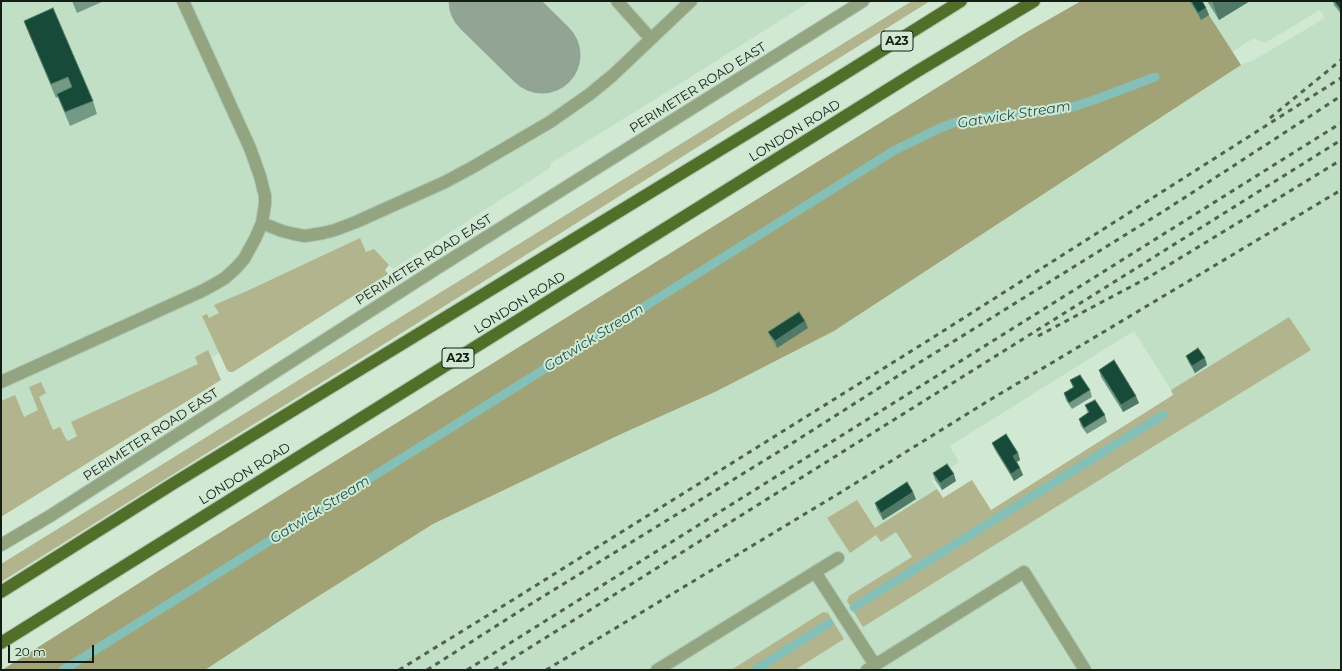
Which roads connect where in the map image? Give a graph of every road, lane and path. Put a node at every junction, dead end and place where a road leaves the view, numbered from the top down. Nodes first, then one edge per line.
1 (183, 1) edge
2 (617, 1) edge
3 (691, 1) edge
4 (863, 1) edge
5 (961, 1) edge
6 (1034, 1) edge
7 (651, 39) junction
8 (262, 223) junction
9 (1, 382) edge
10 (1, 545) edge
11 (838, 558) dead end
12 (815, 572) junction
13 (1, 592) edge
14 (1, 643) edge
15 (871, 668) edge
16 (657, 670) edge
17 (1085, 670) edge

1 - 8 street
2 - 7 street
3 - 7 street
4 - 10 street, PERIMETER ROAD EAST
5 - 13 main road, LONDON ROAD / A23
6 - 14 main road, LONDON ROAD / A23
7 - 8 street
8 - 9 street
11 - 12 street
12 - 15 street
12 - 16 street
15 - 17 street

